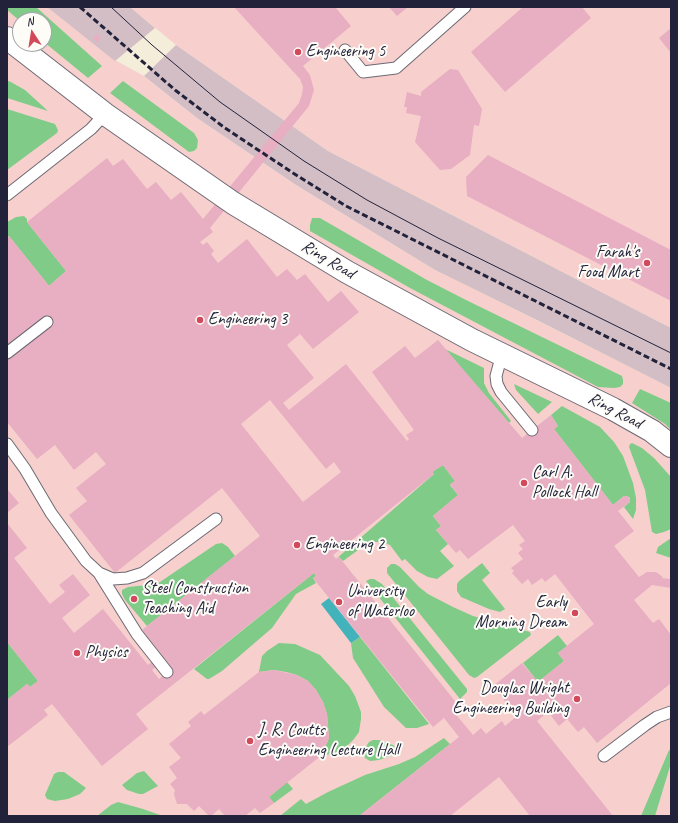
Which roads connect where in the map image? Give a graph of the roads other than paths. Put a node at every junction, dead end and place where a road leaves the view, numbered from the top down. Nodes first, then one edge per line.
1 (465, 7) edge
2 (7, 38) edge
3 (345, 50) dead end
4 (105, 114) junction
5 (7, 194) edge
6 (47, 322) dead end
7 (7, 353) edge
8 (502, 354) junction
9 (532, 430) dead end
10 (7, 444) edge
11 (671, 446) edge
12 (216, 519) dead end
13 (99, 573) junction
14 (167, 672) dead end
15 (671, 712) edge
16 (604, 756) dead end

1 - 3 lane
2 - 4 street, Ring Road
4 - 5 lane
4 - 8 street, Ring Road
6 - 7 lane
8 - 9 lane
8 - 11 street, Ring Road
10 - 13 lane
12 - 13 lane
13 - 14 lane
15 - 16 lane

